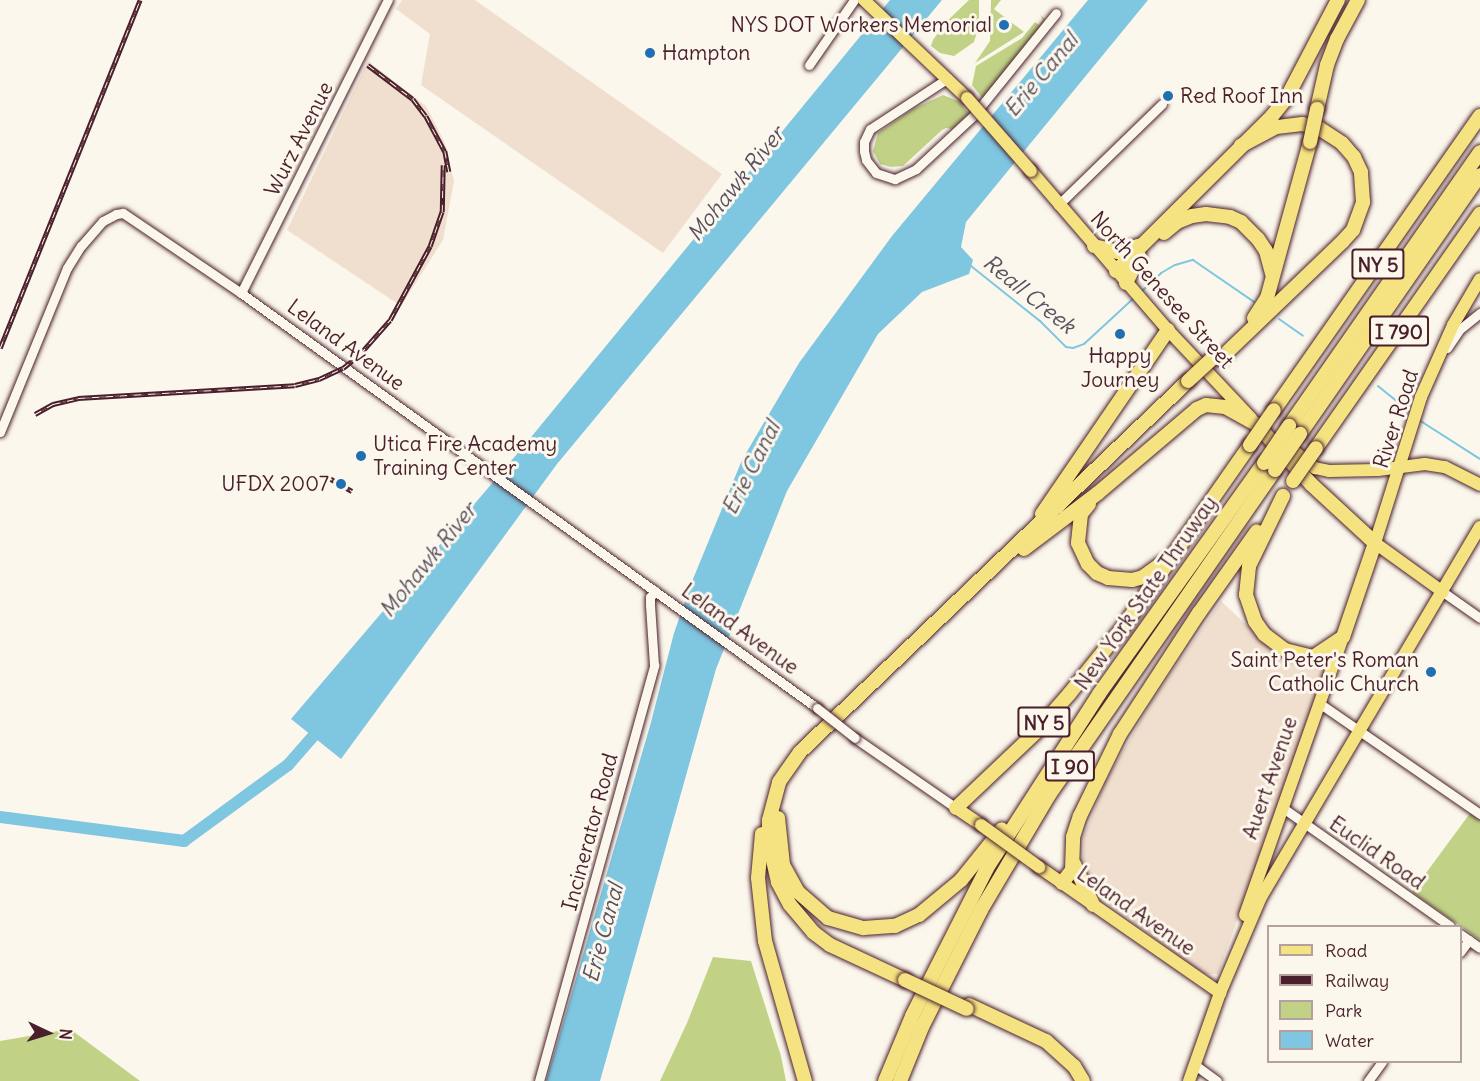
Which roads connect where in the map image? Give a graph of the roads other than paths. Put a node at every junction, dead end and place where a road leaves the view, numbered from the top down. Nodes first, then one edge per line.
1 (388, 0) edge
2 (854, 0) edge
3 (1338, 0) edge
4 (1359, 0) edge
5 (867, 3) edge
6 (1056, 13) dead end
7 (809, 65) dead end
8 (948, 78) junction
9 (1162, 104) dead end
10 (1480, 116) edge
11 (1241, 146) junction
12 (1480, 152) edge
13 (1480, 175) edge
14 (1058, 205) junction
15 (1480, 214) edge
16 (1140, 245) junction
17 (1094, 246) junction
18 (1116, 272) junction
19 (1272, 277) junction
20 (1480, 279) edge
21 (1129, 286) junction
22 (241, 293) junction
23 (1480, 313) edge
24 (1168, 330) junction
25 (1217, 358) junction
26 (1433, 367) junction
27 (1191, 382) junction
28 (1254, 420) junction
29 (1294, 430) junction
30 (0, 432) edge
31 (1269, 466) junction
32 (1400, 466) junction
33 (1480, 485) edge
34 (1098, 493) junction
35 (1282, 496) junction
36 (1480, 527) edge
37 (1375, 543) junction
38 (1018, 544) junction
39 (1175, 553) junction
40 (1010, 560) junction
41 (655, 591) junction
42 (1443, 592) junction
43 (1478, 616) edge
44 (1343, 637) junction
45 (1319, 703) junction
46 (1359, 729) junction
47 (1054, 760) junction
48 (774, 799) junction
49 (956, 808) junction
50 (1283, 808) junction
51 (778, 813) junction
52 (1480, 814) edge
53 (1304, 823) junction
54 (1073, 862) junction
55 (1062, 883) junction
56 (1093, 905) junction
57 (1447, 925) edge
58 (1462, 935) edge
59 (1469, 940) junction
60 (1480, 948) edge
61 (1462, 950) edge
62 (906, 978) junction
63 (1220, 993) junction
64 (934, 1003) junction
65 (968, 1007) junction
66 (1381, 1063) edge
67 (1195, 1065) junction
68 (539, 1081) edge
69 (805, 1081) edge
70 (885, 1081) edge
71 (900, 1081) edge
72 (910, 1081) edge
73 (1077, 1081) edge
74 (1083, 1081) edge
75 (1189, 1081) edge
76 (1216, 1081) edge
77 (1368, 1081) edge

1 - 22 street, Wurz Avenue
2 - 7 street
3 - 11 highway
4 - 19 highway, bridge
5 - 8 main road, North Genesee Street
6 - 8 street
8 - 14 main road, North Genesee Street, bridge
9 - 14 street
10 - 39 highway, NY 5, bridge
11 - 16 highway
11 - 25 highway
12 - 29 highway, New York State Thruway / I 90
13 - 29 highway, New York State Thruway / I 90
14 - 17 main road, North Genesee Street
15 - 35 highway, I 790, bridge
16 - 17 highway
16 - 18 highway
17 - 18 main road, North Genesee Street
18 - 21 main road, North Genesee Street
19 - 21 highway
19 - 25 highway
20 - 26 main road, River Road
21 - 24 main road, North Genesee Street
22 - 30 street, Leland Avenue
22 - 41 street, Leland Avenue
23 - 26 street
24 - 28 main road, North Genesee Street
24 - 38 highway
25 - 27 highway, bridge
26 - 32 main road, River Road
27 - 38 highway
27 - 40 highway
28 - 32 main road
28 - 34 highway
28 - 37 highway, North Genesee Street
29 - 31 highway, New York State Thruway / I 90, bridge
31 - 47 highway, New York State Thruway / I 90
31 - 64 highway, New York State Thruway / I 90
32 - 33 main road
32 - 37 main road, River Road
34 - 39 highway
34 - 40 highway
35 - 44 highway
35 - 54 highway
36 - 42 main road
37 - 42 main road, North Genesee Street
37 - 44 highway, Auert Avenue
38 - 48 highway
39 - 49 highway, NY 5
40 - 51 highway
41 - 49 street, Leland Avenue, bridge
41 - 68 street, Incinerator Road
42 - 43 street
42 - 46 main road
44 - 45 main road, Auert Avenue
45 - 46 street
45 - 50 main road, Auert Avenue
46 - 52 street
46 - 53 main road
47 - 51 highway
47 - 70 highway, New York State Thruway / I 90
48 - 62 highway
48 - 69 highway
49 - 55 main road, Leland Avenue, bridge
50 - 53 street, Euclid Road
50 - 63 main road, Auert Avenue
51 - 62 highway
53 - 57 street, Euclid Road
53 - 63 main road
54 - 55 highway
54 - 56 highway
55 - 56 main road, Leland Avenue
56 - 63 main road, Leland Avenue
58 - 59 street
59 - 60 street
59 - 61 street
62 - 65 highway, bridge
63 - 67 main road
64 - 71 highway, New York State Thruway / I 90
64 - 72 highway
65 - 73 highway
65 - 74 highway
66 - 77 street
67 - 75 main road
67 - 76 street

